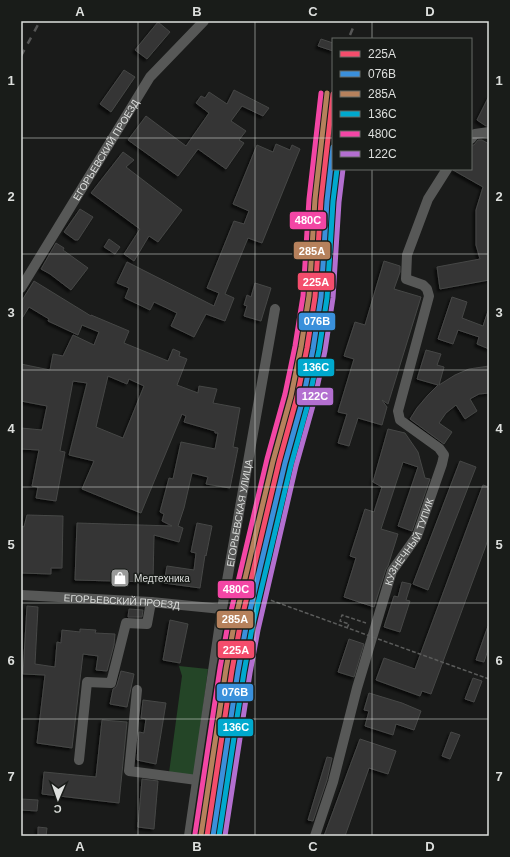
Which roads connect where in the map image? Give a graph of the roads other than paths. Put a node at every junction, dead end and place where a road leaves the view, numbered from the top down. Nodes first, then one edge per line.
1 (204, 21) edge
2 (489, 132) edge
3 (472, 137) edge
4 (446, 170) edge
5 (21, 288) edge
6 (275, 309) dead end
7 (21, 595) edge
8 (151, 602) junction
9 (222, 608) junction
10 (137, 690) dead end
11 (79, 760) dead end
12 (197, 780) junction
13 (189, 836) edge
14 (315, 836) edge

1 - 5 street, ЕГОРЬЕВСКИЙ ПРОЕЗД
2 - 3 street
4 - 14 street, КУЗНЕЧНЫЙ ТУПИК
6 - 9 street, ЕГОРЬЕВСКАЯ УЛИЦА
7 - 8 street, ЕГОРЬЕВСКИЙ ПРОЕЗД
8 - 9 street, ЕГОРЬЕВСКИЙ ПРОЕЗД
8 - 11 street
9 - 12 street, ЕГОРЬЕВСКАЯ УЛИЦА
10 - 12 street
12 - 13 street, ЕГОРЬЕВСКАЯ УЛИЦА

